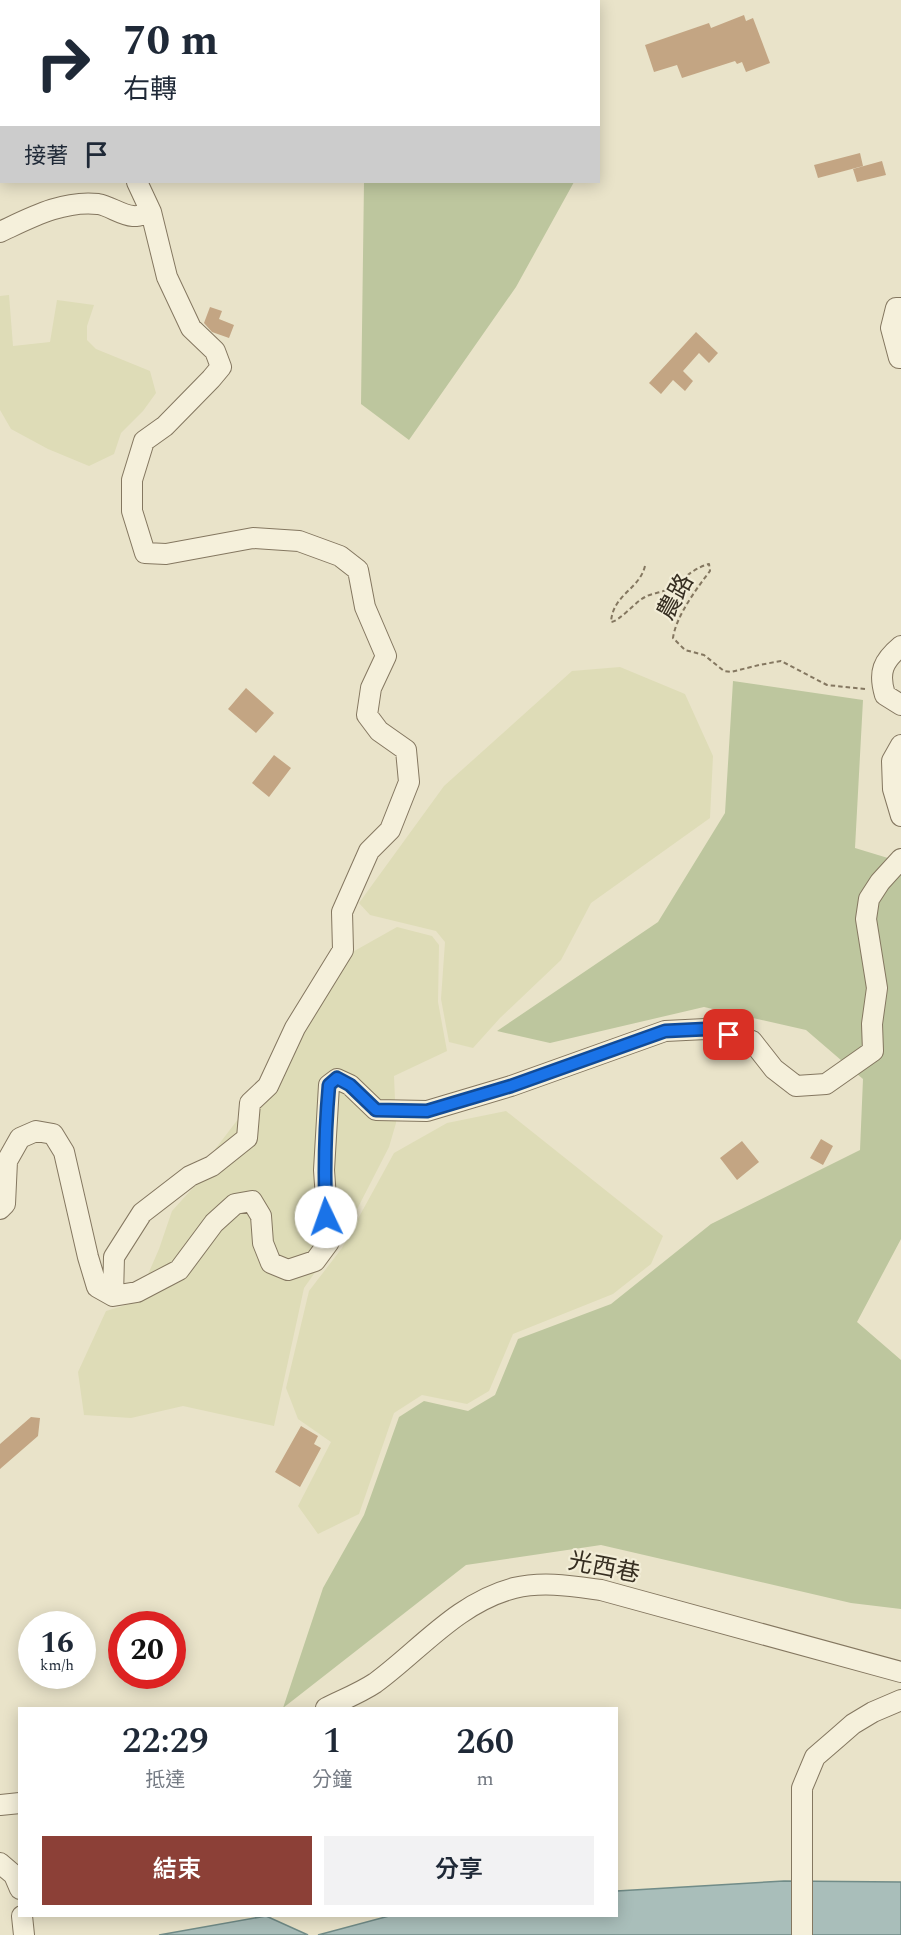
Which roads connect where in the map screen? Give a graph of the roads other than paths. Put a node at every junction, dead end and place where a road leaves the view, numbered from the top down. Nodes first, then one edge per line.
1 (137, 183) edge
2 (151, 212) junction
3 (0, 232) edge
4 (901, 308) edge
5 (901, 358) edge
6 (901, 646) edge
7 (901, 705) edge
8 (901, 745) edge
9 (901, 816) edge
10 (901, 859) edge
11 (0, 1209) edge
12 (114, 1296) junction
13 (901, 1671) edge
14 (901, 1700) edge
15 (328, 1707) edge
16 (18, 1803) edge
17 (0, 1805) edge
18 (0, 1863) edge
19 (18, 1885) edge
20 (22, 1917) edge
21 (24, 1935) edge
22 (802, 1935) edge

1 - 2 street
2 - 3 street
2 - 12 street
4 - 5 street
6 - 7 street
8 - 9 street
10 - 12 street
11 - 12 street
13 - 15 street, 光西巷
14 - 22 street
16 - 17 street
18 - 19 street
20 - 21 street

